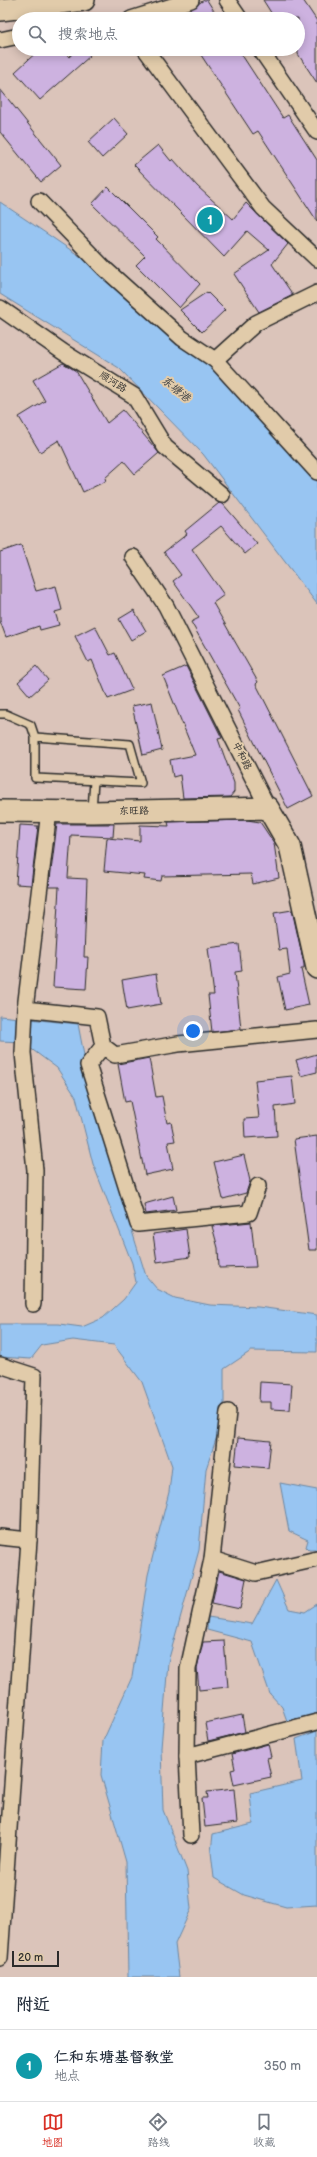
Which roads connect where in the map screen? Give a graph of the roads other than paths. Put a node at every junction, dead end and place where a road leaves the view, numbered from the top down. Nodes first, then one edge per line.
1 (84, 0) edge
2 (191, 0) edge
3 (227, 0) edge
4 (0, 10) edge
5 (153, 12) edge
6 (235, 12) edge
7 (12, 37) edge
8 (0, 40) edge
9 (150, 56) edge
10 (265, 56) edge
11 (317, 132) edge
12 (39, 201) dead end
13 (317, 259) edge
14 (317, 293) edge
15 (0, 308) edge
16 (215, 360) junction
17 (317, 472) edge
18 (222, 494) dead end
19 (133, 557) dead end
20 (0, 714) edge
21 (36, 737) junction
22 (94, 781) junction
23 (268, 808) junction
24 (0, 810) edge
25 (50, 811) junction
26 (92, 812) junction
27 (317, 968) edge
28 (25, 1009) junction
29 (317, 1030) edge
30 (103, 1046) junction
31 (258, 1186) dead end
32 (33, 1304) dead end
33 (0, 1365) edge
34 (228, 1412) dead end
35 (0, 1537) edge
36 (29, 1540) junction
37 (212, 1559) junction
38 (317, 1559) edge
39 (317, 1722) edge
40 (187, 1756) junction
41 (191, 1835) dead end
42 (0, 1958) edge

1 - 4 street
2 - 5 street
3 - 6 street
7 - 8 street
9 - 13 street
10 - 11 street
12 - 16 street
14 - 16 street
15 - 18 street, 顺河路
16 - 17 street
19 - 23 street, 中和路
20 - 21 lane
21 - 22 lane
21 - 22 lane
22 - 26 lane
23 - 26 street, 东旺路
23 - 27 street, 中和路
24 - 25 street, 东旺路
25 - 26 street, 东旺路
25 - 28 street
28 - 30 street
28 - 32 street
29 - 30 street
30 - 31 street
33 - 36 street
34 - 37 street
35 - 36 street
36 - 42 street
37 - 38 street
37 - 40 street
39 - 40 street
40 - 41 street

